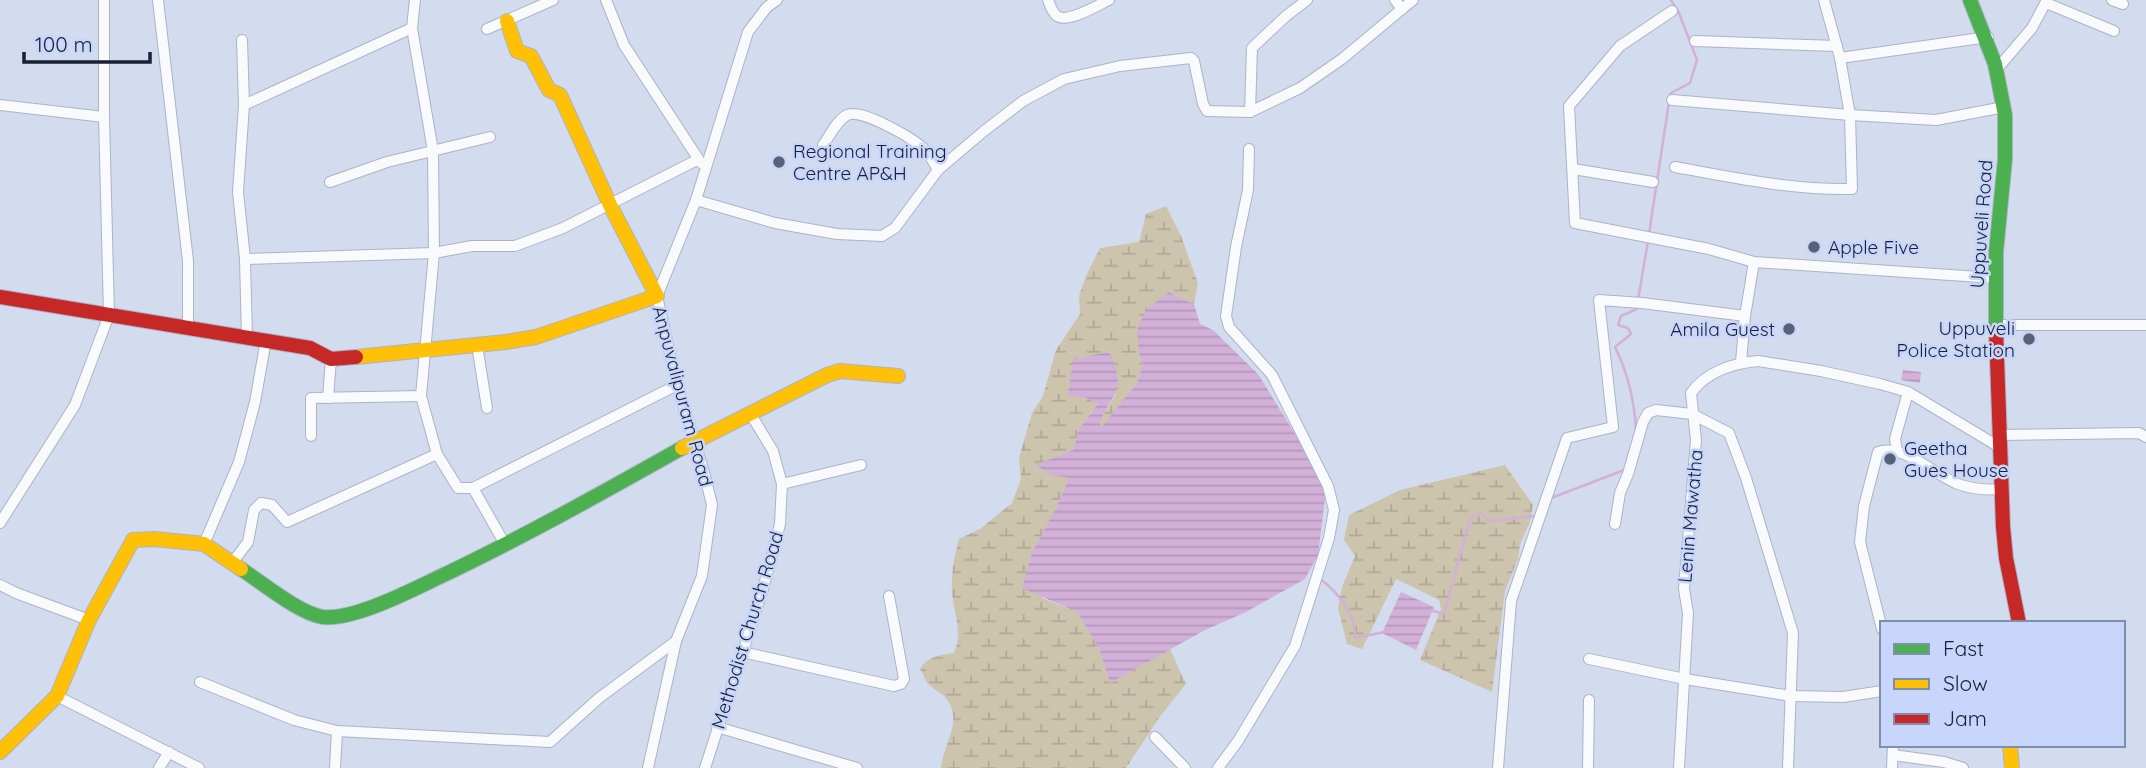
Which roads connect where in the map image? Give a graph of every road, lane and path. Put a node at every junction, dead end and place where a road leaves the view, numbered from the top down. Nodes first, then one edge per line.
1 (104, 0) edge
2 (158, 0) edge
3 (415, 0) edge
4 (553, 0) edge
5 (606, 0) edge
6 (777, 0) edge
7 (1048, 0) edge
8 (1109, 0) edge
9 (1307, 0) edge
10 (1412, 0) edge
11 (1839, 0) edge
12 (1970, 0) edge
13 (2112, 0) edge
14 (2046, 1) edge
15 (1826, 4) edge
16 (2123, 4) dead end
17 (1399, 5) edge
18 (1672, 11) dead end
19 (508, 20) junction
20 (412, 28) junction
21 (487, 29) dead end
22 (2114, 30) dead end
23 (1987, 37) junction
24 (242, 40) dead end
25 (1695, 41) dead end
26 (1837, 46) junction
27 (1840, 58) junction
28 (1997, 69) junction
29 (1672, 100) dead end
30 (0, 105) edge
31 (244, 105) junction
32 (2004, 107) junction
33 (1250, 113) junction
34 (1850, 116) junction
35 (104, 117) junction
36 (490, 137) dead end
37 (823, 145) dead end
38 (1249, 149) dead end
39 (433, 151) junction
40 (701, 164) junction
41 (1675, 167) dead end
42 (1573, 169) junction
43 (937, 170) junction
44 (330, 182) dead end
45 (1653, 182) dead end
46 (696, 200) junction
47 (610, 205) junction
48 (434, 253) junction
49 (244, 259) junction
50 (1754, 261) junction
51 (1995, 278) junction
52 (657, 296) junction
53 (0, 297) edge
54 (109, 316) junction
55 (1745, 316) junction
56 (1996, 325) junction
57 (2146, 325) edge
58 (188, 328) junction
59 (247, 337) junction
60 (266, 340) junction
61 (477, 345) junction
62 (426, 351) junction
63 (331, 359) junction
64 (1741, 362) junction
65 (898, 376) dead end
66 (677, 385) junction
67 (1908, 392) junction
68 (421, 396) junction
69 (328, 398) junction
70 (487, 408) dead end
71 (750, 413) junction
72 (1692, 414) junction
73 (311, 436) dead end
74 (2146, 437) edge
75 (694, 442) junction
76 (2001, 442) junction
77 (1897, 451) junction
78 (437, 454) junction
79 (861, 465) dead end
80 (782, 484) junction
81 (473, 488) junction
82 (2002, 489) junction
83 (0, 523) edge
84 (1615, 524) dead end
85 (204, 544) junction
86 (506, 546) junction
87 (232, 563) junction
88 (0, 585) edge
89 (889, 596) dead end
90 (89, 620) junction
91 (1880, 621) edge
92 (2019, 621) edge
93 (676, 640) junction
94 (742, 652) junction
95 (1589, 659) dead end
96 (1685, 679) junction
97 (200, 682) dead end
98 (1880, 691) edge
99 (1791, 695) junction
100 (57, 696) junction
101 (1589, 699) dead end
102 (717, 727) junction
103 (337, 731) junction
104 (1154, 737) dead end
105 (2010, 747) edge
106 (1893, 750) edge
107 (0, 752) edge
108 (169, 752) junction
109 (159, 768) edge
110 (199, 768) edge
111 (335, 768) edge
112 (648, 768) edge
113 (705, 768) edge
114 (857, 768) edge
115 (1185, 768) edge
116 (1218, 768) edge
117 (1498, 768) edge
118 (1588, 768) edge
119 (1679, 768) edge
120 (1788, 768) edge
121 (1892, 768) edge
122 (1963, 768) edge
123 (2012, 768) edge

1 - 35 street
2 - 58 street
3 - 20 street
4 - 19 street
5 - 40 street
6 - 40 street, Anpuvalipuram Road
7 - 8 street
9 - 33 street
10 - 17 street
11 - 15 street
12 - 23 street, Uppuveli Road
13 - 16 street
14 - 22 street
14 - 28 street
15 - 26 street
17 - 33 street
18 - 42 street
19 - 21 street
19 - 47 street
20 - 31 street
20 - 39 street
23 - 27 street
23 - 28 street, Uppuveli Road
24 - 31 street
25 - 26 street
26 - 27 street
27 - 34 street
28 - 32 street, Uppuveli Road
29 - 34 street
30 - 35 street
31 - 49 street
32 - 34 street
32 - 51 street, Uppuveli Road
33 - 43 street
34 - 41 street
35 - 54 street
36 - 39 street
37 - 43 street
38 - 116 street
39 - 44 street
39 - 48 street
40 - 46 street, Anpuvalipuram Road
40 - 47 street
42 - 45 street
42 - 50 street
43 - 46 street
46 - 52 street, Anpuvalipuram Road
47 - 48 street
47 - 52 street
48 - 49 street
48 - 62 street
49 - 59 street
50 - 51 street
50 - 55 street
51 - 56 street, Uppuveli Road
52 - 61 street
52 - 66 street, Anpuvalipuram Road
53 - 54 street
54 - 58 street
54 - 83 street
55 - 64 street
55 - 117 street
56 - 57 street
56 - 76 street, Uppuveli Road
58 - 59 street
59 - 60 street
60 - 63 street
60 - 85 street
61 - 62 street
61 - 70 street
62 - 63 street
62 - 68 street
63 - 69 street
64 - 67 street, Lenin Mawatha
64 - 72 street, Lenin Mawatha
65 - 71 street
66 - 75 street, Anpuvalipuram Road
66 - 81 street
67 - 76 street, Lenin Mawatha
67 - 77 street
68 - 69 street
68 - 78 street
69 - 73 street
71 - 75 street
71 - 80 street, Methodist Church Road
72 - 84 street
72 - 96 street, Lenin Mawatha
72 - 99 street
74 - 76 street
75 - 86 street
75 - 93 street, Anpuvalipuram Road
76 - 82 street, Uppuveli Road
77 - 82 street
77 - 91 street
78 - 81 street
78 - 87 street
79 - 80 street
80 - 94 street, Methodist Church Road
81 - 86 street
82 - 92 street, Uppuveli Road
85 - 87 street
85 - 90 street
86 - 87 street
88 - 90 street
89 - 94 street
90 - 100 street
93 - 103 street
93 - 112 street, Anpuvalipuram Road
94 - 102 street, Methodist Church Road
95 - 96 street
96 - 99 street
96 - 119 street, Lenin Mawatha
97 - 103 street
98 - 99 street
99 - 120 street
100 - 107 street
100 - 108 street
101 - 118 street
102 - 113 street, Methodist Church Road
102 - 114 street
103 - 111 street
104 - 115 street
105 - 123 street
106 - 121 street
106 - 122 street
108 - 109 street
108 - 110 street

